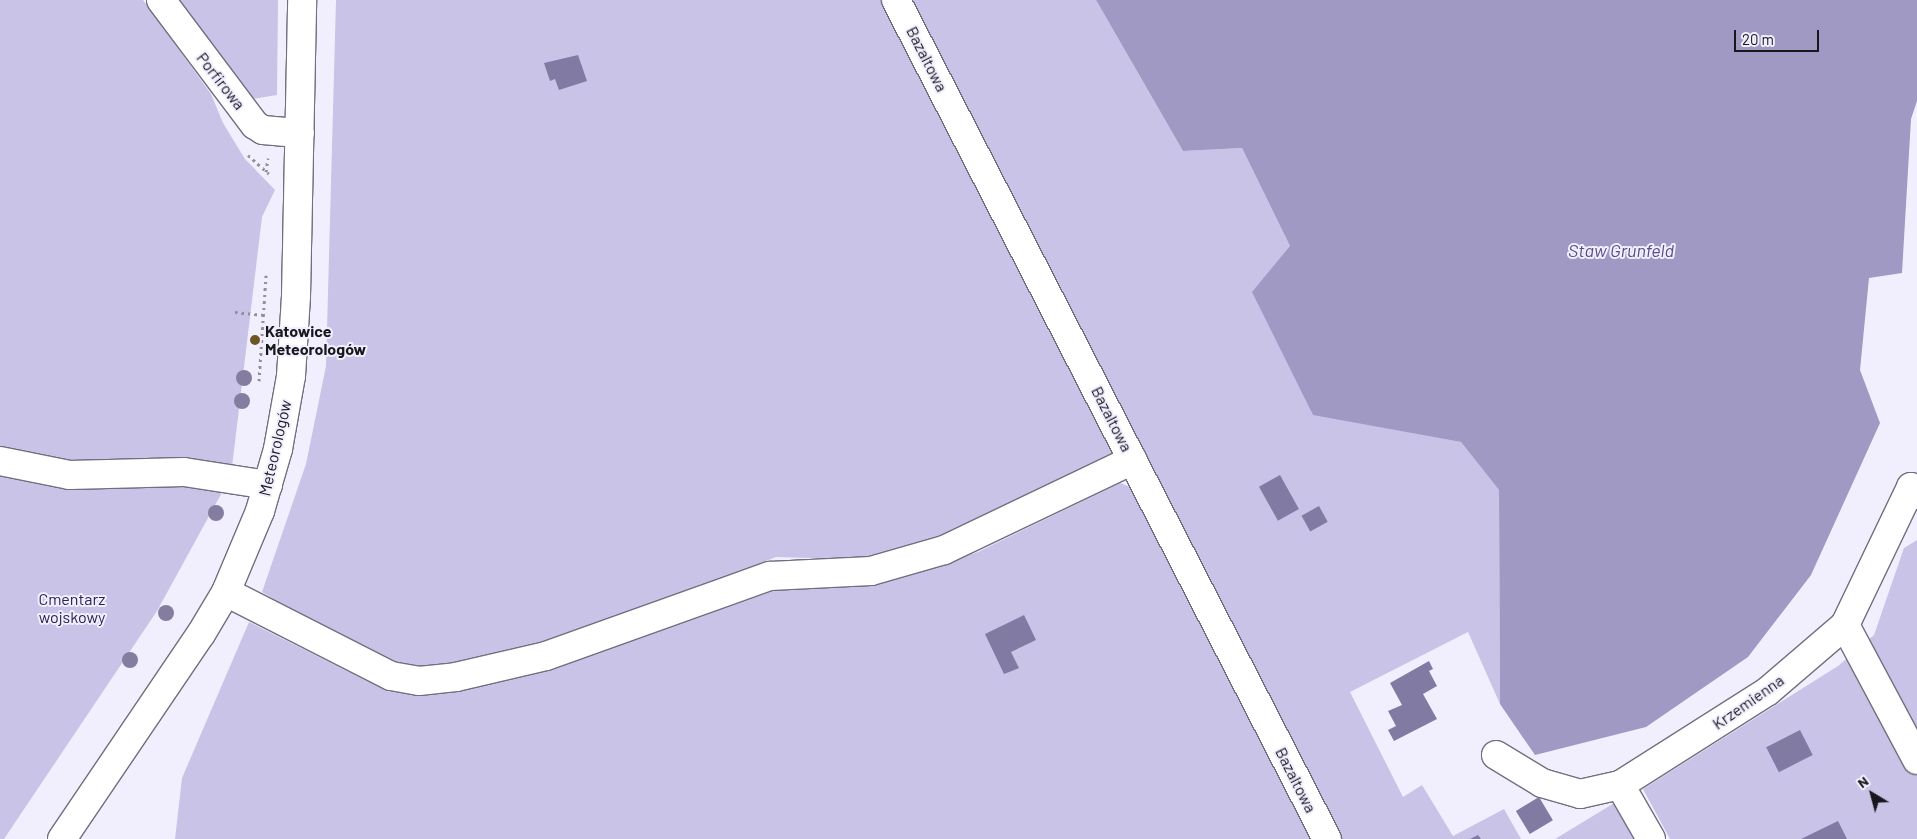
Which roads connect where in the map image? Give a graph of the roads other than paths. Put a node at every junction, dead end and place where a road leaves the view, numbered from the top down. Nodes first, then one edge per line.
1 (161, 0) edge
2 (302, 0) edge
3 (896, 0) edge
4 (300, 133) junction
5 (1133, 460) junction
6 (0, 461) edge
7 (268, 484) junction
8 (1917, 495) edge
9 (226, 592) junction
10 (1845, 625) junction
11 (1496, 755) dead end
12 (1917, 760) edge
13 (1620, 785) junction
14 (62, 839) edge
15 (1327, 839) edge
16 (1651, 839) edge

1 - 4 street, Porfirowa
2 - 4 street, Meteorologów
3 - 5 street, Bazaltowa
4 - 7 street, Meteorologów
5 - 9 street
5 - 15 street, Bazaltowa
6 - 7 street
7 - 9 street, Meteorologów
8 - 10 street, Krzemienna
9 - 14 street, Meteorologów
10 - 12 street
10 - 13 street, Krzemienna
11 - 13 street, Krzemienna
13 - 16 street

